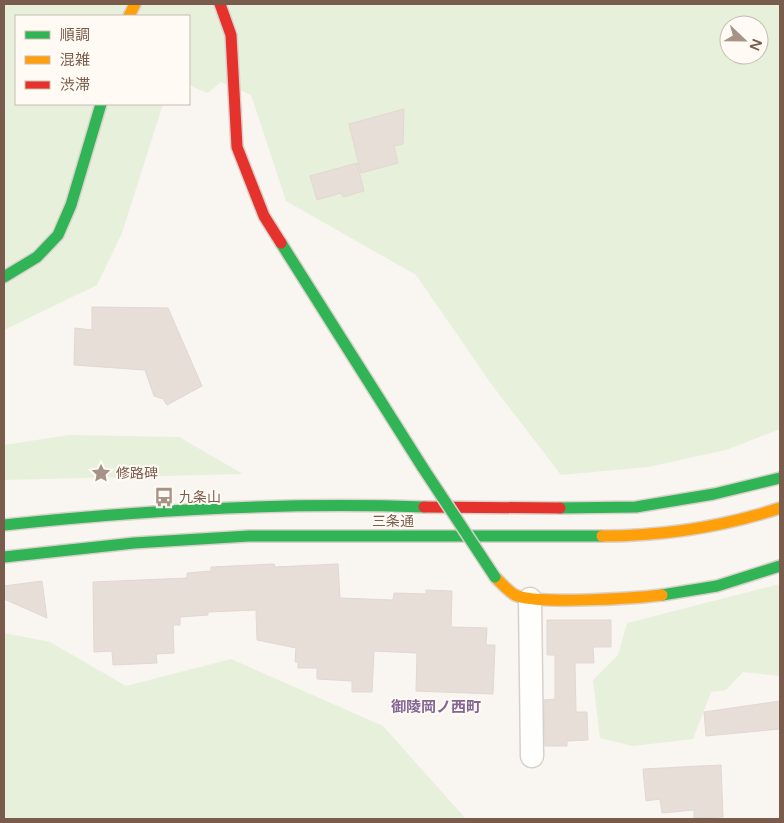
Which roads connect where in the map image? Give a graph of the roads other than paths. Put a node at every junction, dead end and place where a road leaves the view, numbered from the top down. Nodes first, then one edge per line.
1 (220, 4) edge
2 (101, 105) edge
3 (4, 277) edge
4 (780, 478) edge
5 (780, 508) edge
6 (4, 525) edge
7 (4, 557) edge
8 (780, 566) edge
9 (530, 599) junction
10 (532, 756) dead end

1 - 9 main road, bridge
2 - 3 main road
4 - 6 main road, 三条通
5 - 7 main road, 三条通
8 - 9 main road
9 - 10 street

